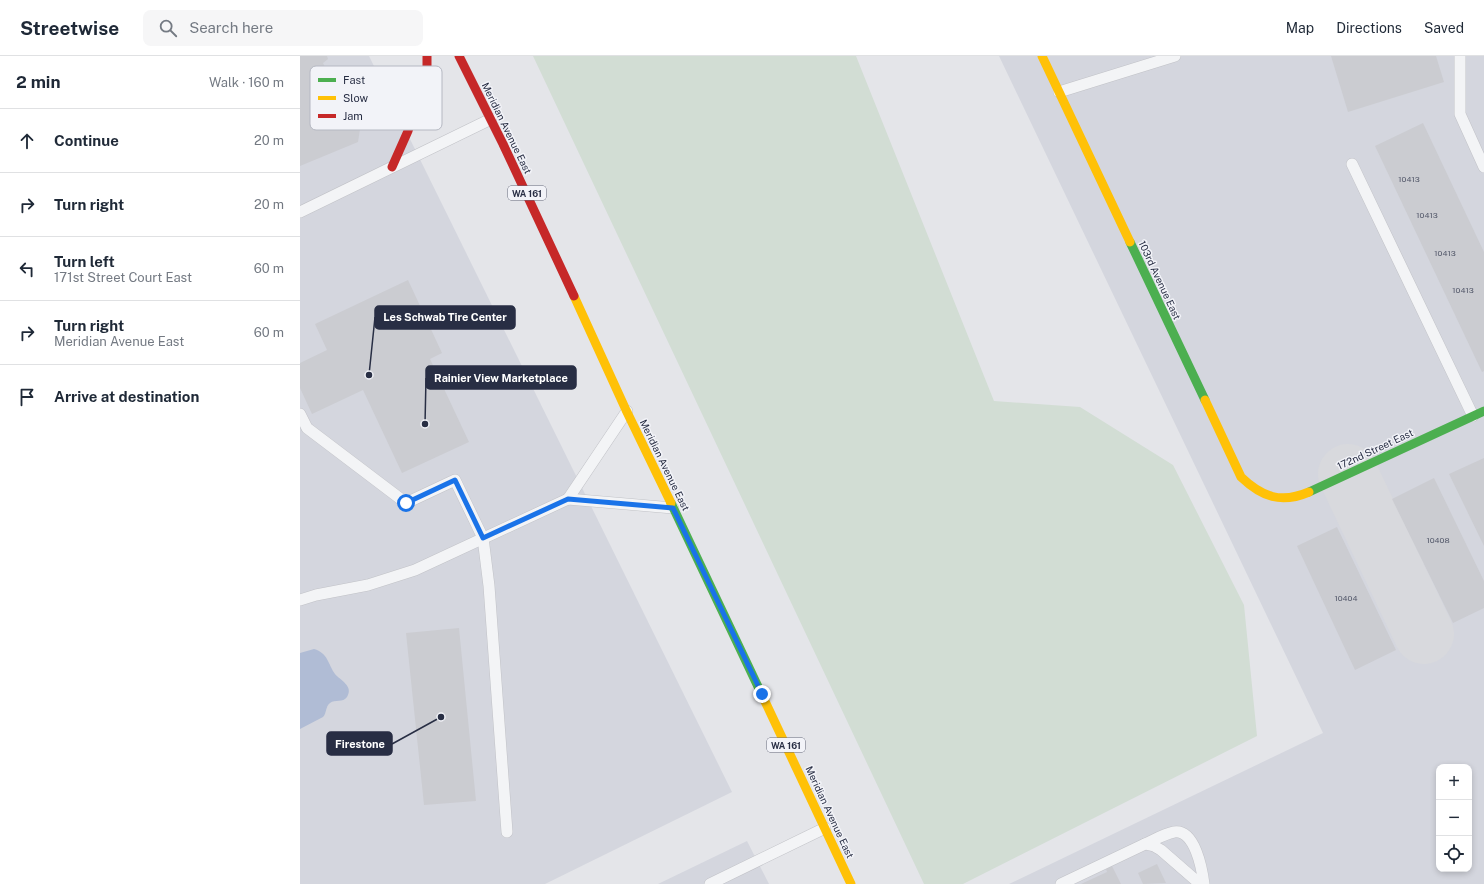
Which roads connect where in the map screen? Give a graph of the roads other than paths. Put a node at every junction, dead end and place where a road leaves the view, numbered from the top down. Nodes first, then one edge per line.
1 (459, 56) edge
2 (1042, 56) edge
3 (1175, 56) edge
4 (1460, 56) edge
5 (1059, 92) junction
6 (491, 118) junction
7 (408, 130) edge
8 (1352, 164) dead end
9 (392, 167) junction
10 (1484, 167) edge
11 (300, 212) edge
12 (627, 411) junction
13 (1484, 411) edge
14 (300, 414) edge
15 (1473, 416) junction
16 (1273, 497) joint
17 (568, 499) junction
18 (673, 508) junction
19 (483, 538) junction
20 (300, 600) edge
21 (825, 828) junction
22 (506, 832) dead end
23 (1145, 844) junction
24 (710, 884) edge
25 (851, 884) edge
26 (1061, 884) edge
27 (1200, 884) edge
28 (1204, 884) edge

1 - 6 main road, Meridian Avenue East / WA 161
2 - 5 main road, 103rd Avenue East
3 - 5 lane
4 - 10 lane
5 - 16 main road, 103rd Avenue East
6 - 9 lane
6 - 12 main road, Meridian Avenue East / WA 161
7 - 9 main road
8 - 15 lane
9 - 11 lane
12 - 17 lane
12 - 18 main road, Meridian Avenue East / WA 161
13 - 15 main road, 172nd Street East
14 - 19 lane
15 - 16 main road, 172nd Street East
17 - 18 lane
17 - 19 lane
18 - 21 main road, Meridian Avenue East / WA 161
19 - 20 lane
19 - 22 lane
21 - 24 lane
21 - 25 main road, Meridian Avenue East / WA 161
23 - 26 lane
23 - 27 lane
23 - 28 lane

